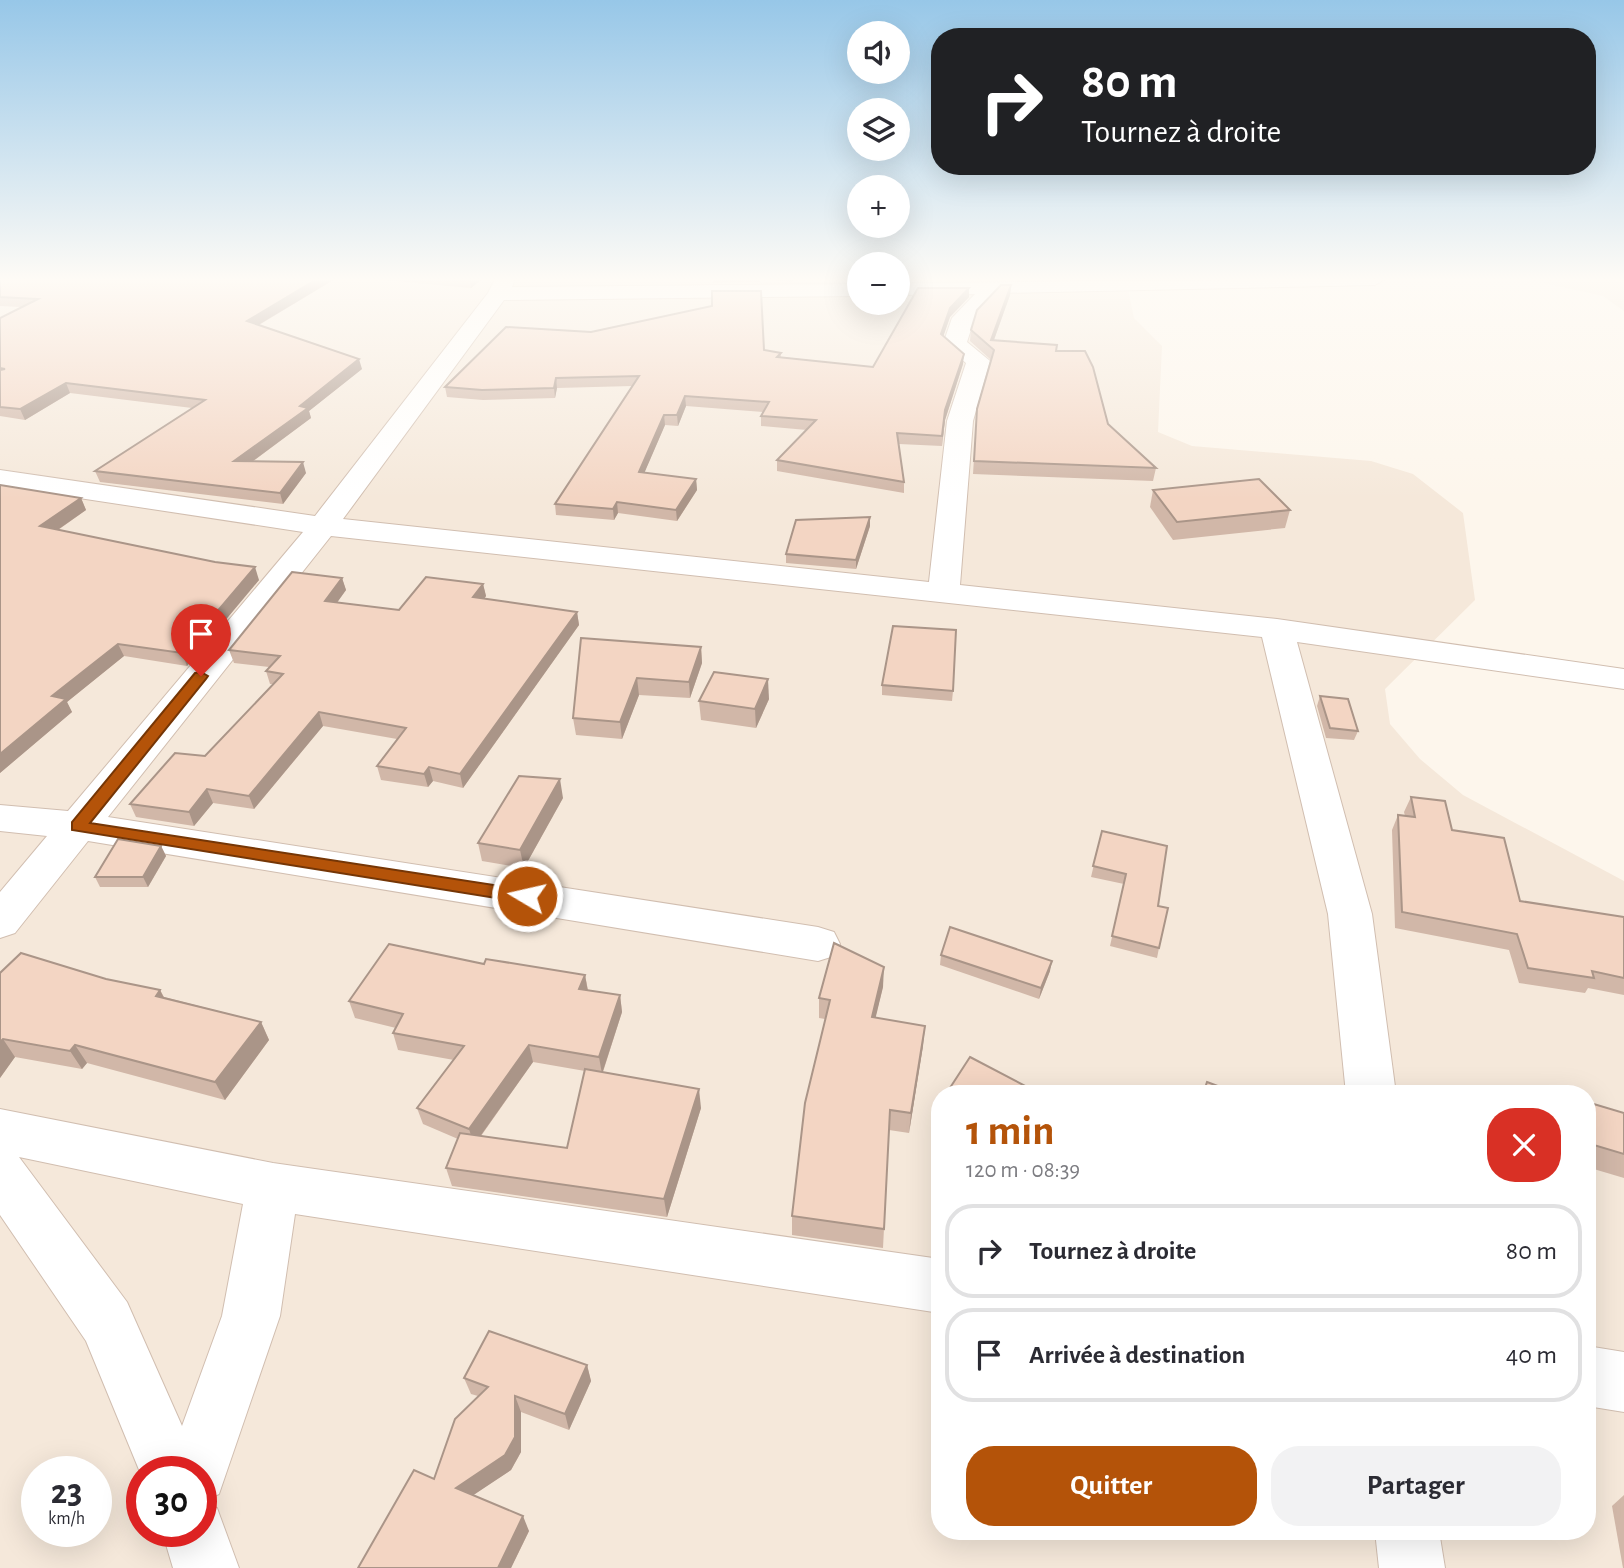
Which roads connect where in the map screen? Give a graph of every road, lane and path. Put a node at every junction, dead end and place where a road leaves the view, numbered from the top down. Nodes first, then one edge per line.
1 (453, 352) edge
2 (967, 352) edge
3 (0, 478) edge
4 (323, 526) junction
5 (944, 593) junction
6 (1278, 629) junction
7 (1624, 679) edge
8 (0, 818) edge
9 (78, 826) junction
10 (0, 922) edge
11 (818, 944) dead end
12 (1370, 1085) edge
13 (1, 1166) edge
14 (273, 1188) junction
15 (931, 1285) edge
16 (1596, 1377) edge
17 (1624, 1382) edge
18 (164, 1456) edge
19 (203, 1456) edge
20 (1408, 1540) edge
21 (199, 1547) edge
22 (206, 1568) edge
23 (1412, 1568) edge

1 - 4 street
2 - 5 street
3 - 4 street
4 - 5 street
4 - 9 street
5 - 6 street
6 - 7 street
6 - 12 street
8 - 9 street
9 - 10 street
9 - 11 street
13 - 14 street
13 - 18 street
14 - 15 street
14 - 19 street
16 - 17 street
20 - 23 street
21 - 22 street

